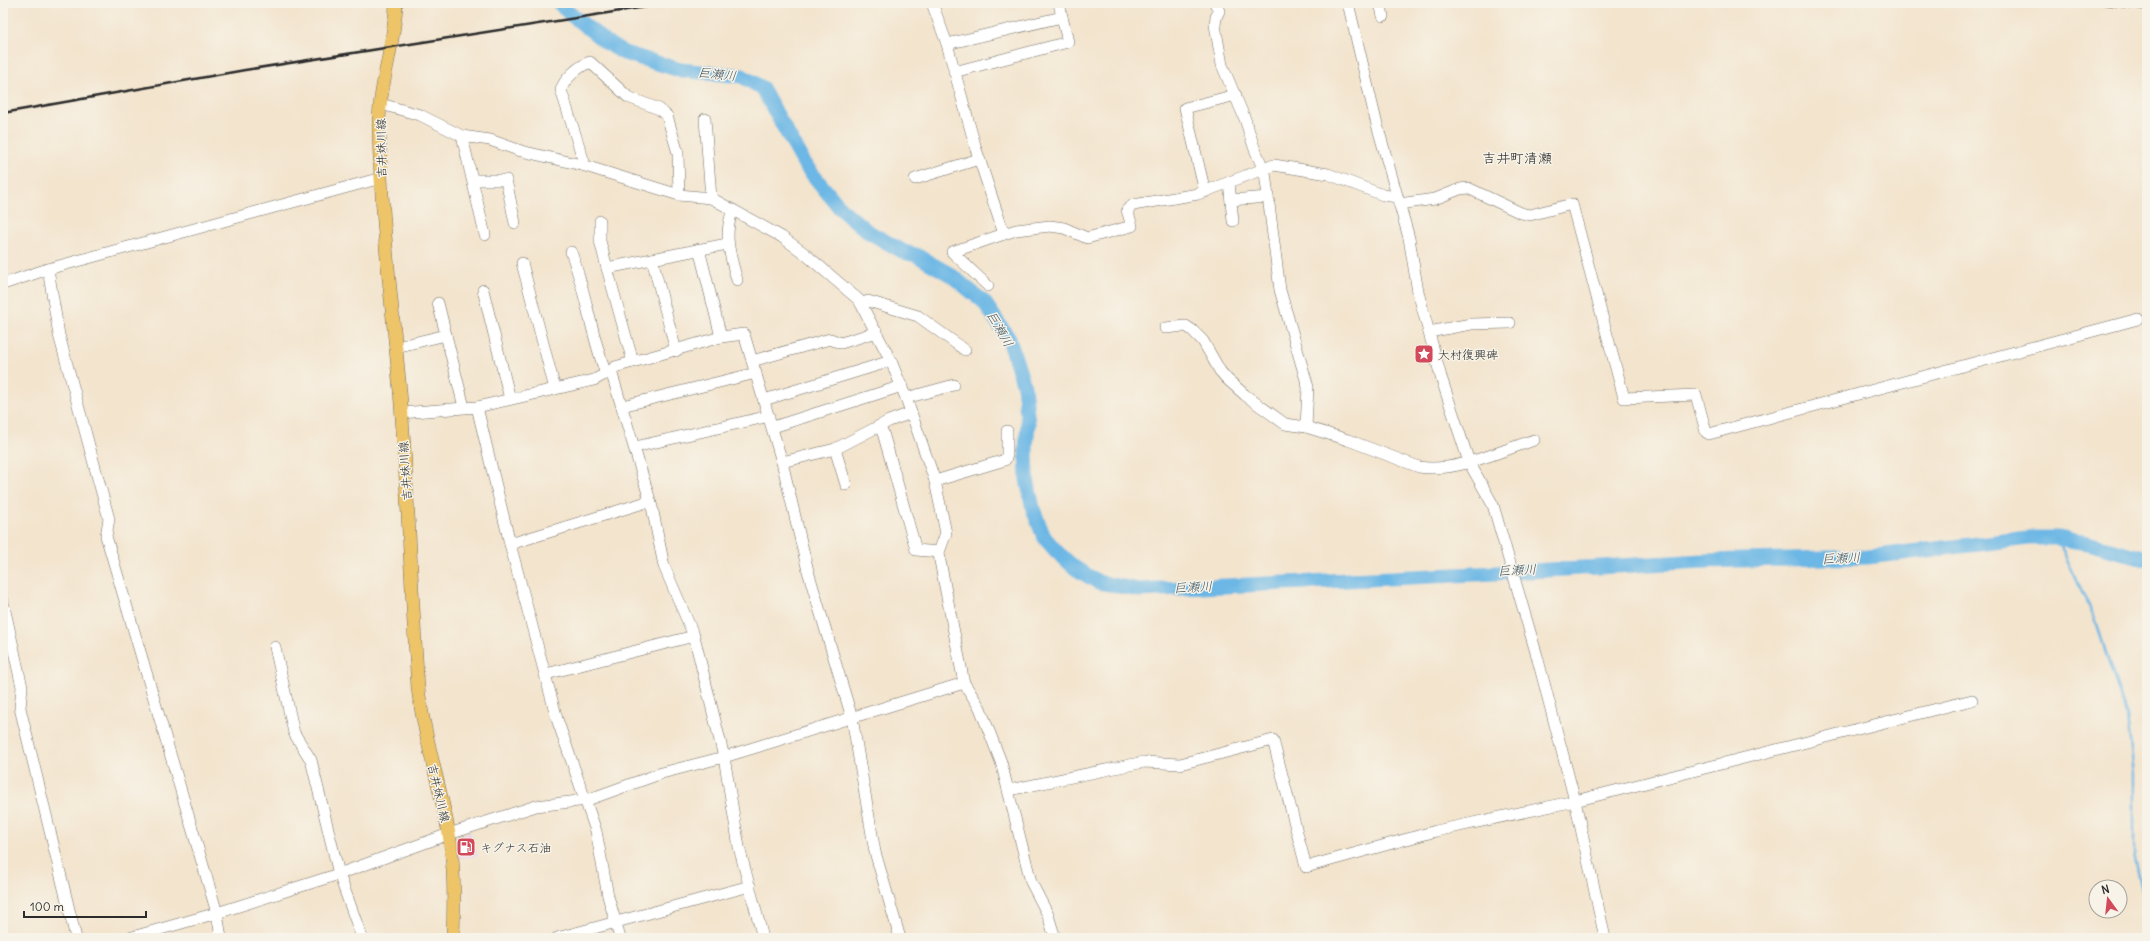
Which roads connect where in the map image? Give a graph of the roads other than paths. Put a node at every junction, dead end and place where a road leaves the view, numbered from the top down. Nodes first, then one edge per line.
1 (396, 3) edge
2 (932, 3) edge
3 (1058, 3) edge
4 (1215, 3) edge
5 (1348, 3) edge
6 (1380, 3) edge
7 (1383, 16) dead end
8 (1062, 17) junction
9 (947, 44) junction
10 (954, 72) junction
11 (1236, 95) junction
12 (381, 104) junction
13 (705, 119) dead end
14 (462, 136) junction
15 (979, 159) junction
16 (582, 165) junction
17 (1266, 167) junction
18 (381, 178) junction
19 (915, 179) dead end
20 (473, 180) junction
21 (1229, 183) junction
22 (1205, 192) junction
23 (679, 195) junction
24 (1268, 197) junction
25 (711, 198) junction
26 (1231, 200) junction
27 (1398, 201) junction
28 (733, 210) junction
29 (600, 221) dead end
30 (1234, 221) dead end
31 (515, 223) dead end
32 (485, 234) dead end
33 (1004, 234) junction
34 (727, 244) junction
35 (699, 249) junction
36 (571, 252) dead end
37 (652, 259) junction
38 (522, 263) dead end
39 (607, 268) junction
40 (48, 269) junction
41 (737, 280) dead end
42 (3, 284) edge
43 (988, 286) dead end
44 (483, 290) dead end
45 (438, 303) dead end
46 (861, 304) junction
47 (2138, 319) dead end
48 (1510, 323) dead end
49 (1165, 328) dead end
50 (877, 332) junction
51 (1429, 332) junction
52 (446, 334) junction
53 (721, 337) junction
54 (396, 347) junction
55 (965, 350) dead end
56 (676, 351) junction
57 (752, 361) junction
58 (891, 361) junction
59 (632, 362) junction
60 (608, 372) junction
61 (756, 373) junction
62 (954, 385) dead end
63 (902, 386) junction
64 (555, 389) junction
65 (906, 398) junction
66 (510, 399) junction
67 (764, 400) junction
68 (477, 406) junction
69 (622, 406) junction
70 (464, 407) junction
71 (911, 412) junction
72 (401, 413) junction
73 (769, 416) junction
74 (879, 426) junction
75 (773, 427) junction
76 (1306, 427) junction
77 (1007, 431) dead end
78 (1534, 440) dead end
79 (635, 447) junction
80 (835, 449) junction
81 (782, 462) junction
82 (1469, 462) junction
83 (934, 481) junction
84 (846, 485) dead end
85 (650, 501) junction
86 (510, 544) junction
87 (939, 552) junction
88 (3, 602) edge
89 (694, 636) junction
90 (275, 647) dead end
91 (546, 674) junction
92 (964, 683) junction
93 (1972, 700) dead end
94 (852, 718) junction
95 (724, 757) junction
96 (1009, 790) junction
97 (587, 800) junction
98 (1576, 801) junction
99 (449, 834) junction
100 (339, 874) junction
101 (750, 886) junction
102 (217, 913) junction
103 (616, 922) junction
104 (76, 938) edge
105 (130, 938) edge
106 (221, 938) edge
107 (362, 938) edge
108 (453, 938) edge
109 (558, 938) edge
110 (620, 938) edge
111 (763, 938) edge
112 (900, 938) edge
113 (1055, 938) edge
114 (1605, 938) edge

1 - 12 main road, 吉井妹川線
2 - 9 street
3 - 8 street
4 - 11 street
5 - 27 street
6 - 7 street
8 - 9 street
8 - 10 street
9 - 10 street
10 - 15 street
11 - 17 street
11 - 22 street
12 - 14 street
12 - 18 main road, 吉井妹川線
13 - 25 street
14 - 16 street
14 - 20 street
15 - 19 street
15 - 33 street
16 - 23 street
16 - 23 street
17 - 21 street
17 - 24 street
17 - 27 street
18 - 40 street
18 - 54 main road, 吉井妹川線
20 - 31 street
20 - 32 street
21 - 22 street
21 - 26 street
22 - 33 street
23 - 25 street
24 - 26 street
24 - 76 street
25 - 28 street
26 - 30 street
27 - 47 street
27 - 51 street
28 - 34 street
28 - 46 street
29 - 39 street
33 - 43 street
34 - 35 street
34 - 41 street
35 - 37 street
35 - 53 street
36 - 60 street
37 - 39 street
37 - 56 street
38 - 64 street
39 - 59 street
40 - 42 street
40 - 102 street
44 - 66 street
45 - 52 street
46 - 50 street
46 - 55 street
48 - 51 street
49 - 76 street
50 - 57 street
50 - 58 street
51 - 82 street
52 - 54 street
52 - 70 street
53 - 56 street
53 - 57 street
54 - 72 main road, 吉井妹川線
56 - 59 street
57 - 61 street
58 - 63 street
58 - 67 street
59 - 60 street
60 - 64 street
60 - 69 street
61 - 67 street
61 - 69 street
62 - 65 street
63 - 65 street
63 - 75 street
64 - 66 street
65 - 71 street
66 - 68 street
67 - 73 street
68 - 70 street
68 - 86 street
69 - 79 street
70 - 72 street
71 - 74 street
71 - 83 street
72 - 99 main road, 吉井妹川線
73 - 75 street
73 - 79 street
74 - 80 street
74 - 87 street
75 - 81 street
76 - 82 street
77 - 83 street
78 - 82 street
79 - 85 street
80 - 81 street
80 - 84 street
81 - 94 street
82 - 98 street
83 - 87 street
85 - 86 street
85 - 89 street
86 - 91 street
87 - 92 street
88 - 104 street
89 - 91 street
89 - 95 street
90 - 100 street
91 - 97 street
92 - 94 street
92 - 96 street
93 - 98 street
94 - 95 street
94 - 112 street
95 - 97 street
95 - 101 street
96 - 98 street
96 - 113 street
97 - 99 street
97 - 103 street
98 - 114 street
99 - 100 street
99 - 108 main road, 吉井妹川線
100 - 102 street
100 - 107 street
101 - 103 street
101 - 111 street
102 - 105 street
102 - 106 street
103 - 109 street
103 - 110 street

